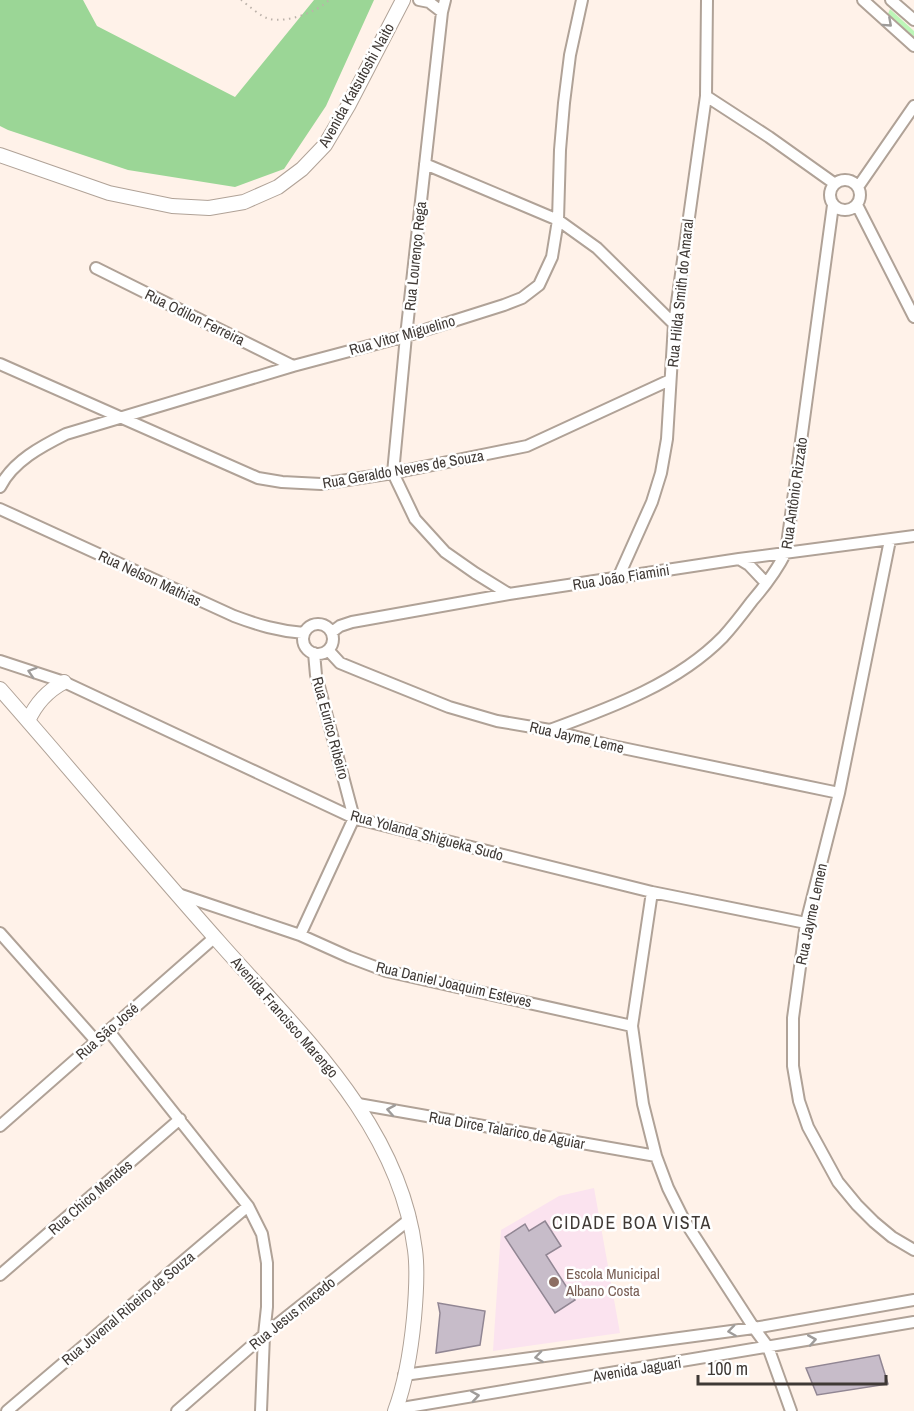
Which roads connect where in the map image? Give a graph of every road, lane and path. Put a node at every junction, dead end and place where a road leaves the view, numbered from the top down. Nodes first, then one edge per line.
1 (241, 0) edge
2 (329, 0) edge
3 (403, 0) edge
4 (419, 0) edge
5 (445, 0) edge
6 (582, 0) edge
7 (707, 0) edge
8 (863, 0) edge
9 (891, 0) edge
10 (442, 12) junction
11 (914, 20) edge
12 (914, 46) edge
13 (706, 96) junction
14 (914, 106) edge
15 (0, 155) edge
16 (425, 164) junction
17 (835, 184) junction
18 (858, 188) junction
19 (833, 205) junction
20 (857, 205) junction
21 (558, 220) junction
22 (96, 268) dead end
23 (914, 317) edge
24 (674, 324) junction
25 (406, 336) junction
26 (0, 364) edge
27 (293, 366) junction
28 (670, 380) junction
29 (122, 418) junction
30 (393, 473) junction
31 (0, 487) edge
32 (0, 509) edge
33 (914, 536) edge
34 (890, 540) junction
35 (786, 552) junction
36 (739, 559) junction
37 (618, 578) junction
38 (766, 583) junction
39 (509, 594) junction
40 (332, 632) junction
41 (304, 633) junction
42 (328, 650) junction
43 (314, 653) junction
44 (0, 661) edge
45 (64, 682) junction
46 (0, 689) edge
47 (28, 721) junction
48 (550, 730) junction
49 (839, 793) junction
50 (354, 818) junction
51 (652, 892) junction
52 (177, 894) junction
53 (806, 923) junction
54 (0, 933) edge
55 (300, 935) junction
56 (214, 937) junction
57 (632, 1026) junction
58 (108, 1030) junction
59 (96, 1041) junction
60 (358, 1104) junction
61 (180, 1119) junction
62 (1, 1122) edge
63 (656, 1156) junction
64 (249, 1206) junction
65 (410, 1219) junction
66 (914, 1250) edge
67 (0, 1275) edge
68 (914, 1300) edge
69 (914, 1322) edge
70 (754, 1328) junction
71 (264, 1335) junction
72 (768, 1347) junction
73 (404, 1375) junction
74 (396, 1410) edge
75 (8, 1411) edge
76 (177, 1411) edge
77 (261, 1411) edge
78 (791, 1411) edge

1 - 2 path
3 - 15 main road, Avenida Katsutoshi Naito
4 - 10 street
5 - 10 street, Rua Lourenço Rega
6 - 21 street, Rua Vitor Miguelino
7 - 13 street, Rua Hilda Smith do Amaral
8 -> 12 street
9 - 11 street
10 - 16 street, Rua Lourenço Rega
13 - 17 street
13 - 24 street, Rua Hilda Smith do Amaral
14 - 18 street
16 - 21 street
16 - 25 street, Rua Lourenço Rega
17 - 18 street
17 - 19 street
18 - 20 street
19 - 20 street
19 - 35 street, Rua Antônio Rizzato
20 - 23 street
21 - 24 street
21 - 25 street, Rua Vitor Miguelino
22 - 27 street, Rua Odilon Ferreira
24 - 28 street, Rua Hilda Smith do Amaral
25 - 27 street, Rua Vitor Miguelino
25 - 30 street, Rua Lourenço Rega
26 - 29 street, Rua Geraldo Neves de Souza
27 - 29 street, Rua Vitor Miguelino
28 - 30 street, Rua Geraldo Neves de Souza
28 - 37 street, Rua Hilda Smith do Amaral
29 - 30 street, Rua Geraldo Neves de Souza
29 - 31 street, Rua Vitor Miguelino
30 - 39 street
32 - 41 street, Rua Nelson Mathias
33 - 34 street, Rua João Fiamini
34 - 35 street, Rua João Fiamini
34 - 49 street, Rua Jayme Lemen
35 - 36 street, Rua João Fiamini
35 - 38 street, Rua Antônio Rizzato
36 - 37 street, Rua João Fiamini
36 - 38 street
37 - 39 street, Rua João Fiamini
38 - 48 street, Rua Antônio Rizzato
39 - 40 street, Rua João Fiamini
40 - 41 street
40 - 42 street
41 - 43 street
42 - 43 street
42 - 48 street, Rua Jayme Leme
43 - 50 street, Rua Eurico Ribeiro
45 -> 44 street, Rua Yolanda Shigueka Sudo
45 - 47 main road
45 - 50 street, Rua Yolanda Shigueka Sudo
46 - 47 main road, Avenida Francisco Marengo
47 - 52 main road, Avenida Francisco Marengo
48 - 49 street, Rua Jayme Leme
49 - 53 street, Rua Jayme Lemen
50 - 51 street, Rua Yolanda Shigueka Sudo
50 - 55 street
51 - 53 street, Rua Yolanda Shigueka Sudo
51 - 57 street
52 - 55 street, Rua Daniel Joaquim Esteves
52 - 56 main road, Avenida Francisco Marengo
53 - 66 street, Rua Jayme Lemen
54 - 59 street
55 - 57 street, Rua Daniel Joaquim Esteves
56 - 58 street, Rua São José
56 - 60 main road, Avenida Francisco Marengo
57 - 63 street
58 - 59 street, Rua São José
58 - 61 street
59 - 62 street, Rua São José
63 -> 60 street, Rua Dirce Talarico de Aguiar
60 - 65 main road, Avenida Francisco Marengo
61 - 64 street
61 - 67 street, Rua Chico Mendes
63 - 70 street
64 - 71 street
64 - 75 street, Rua Juvenal Ribeiro de Souza
65 - 71 street, Rua Jesus macedo
65 - 73 main road, Avenida Francisco Marengo
68 - 70 street, Avenida Jaguari
72 -> 69 street, Avenida Jaguari
70 - 72 street
70 -> 73 street, Avenida Jaguari
71 - 76 street, Rua Jesus macedo
71 - 77 street
74 -> 72 street, Avenida Jaguari
72 - 78 street
73 - 74 main road, Avenida Francisco Marengo

